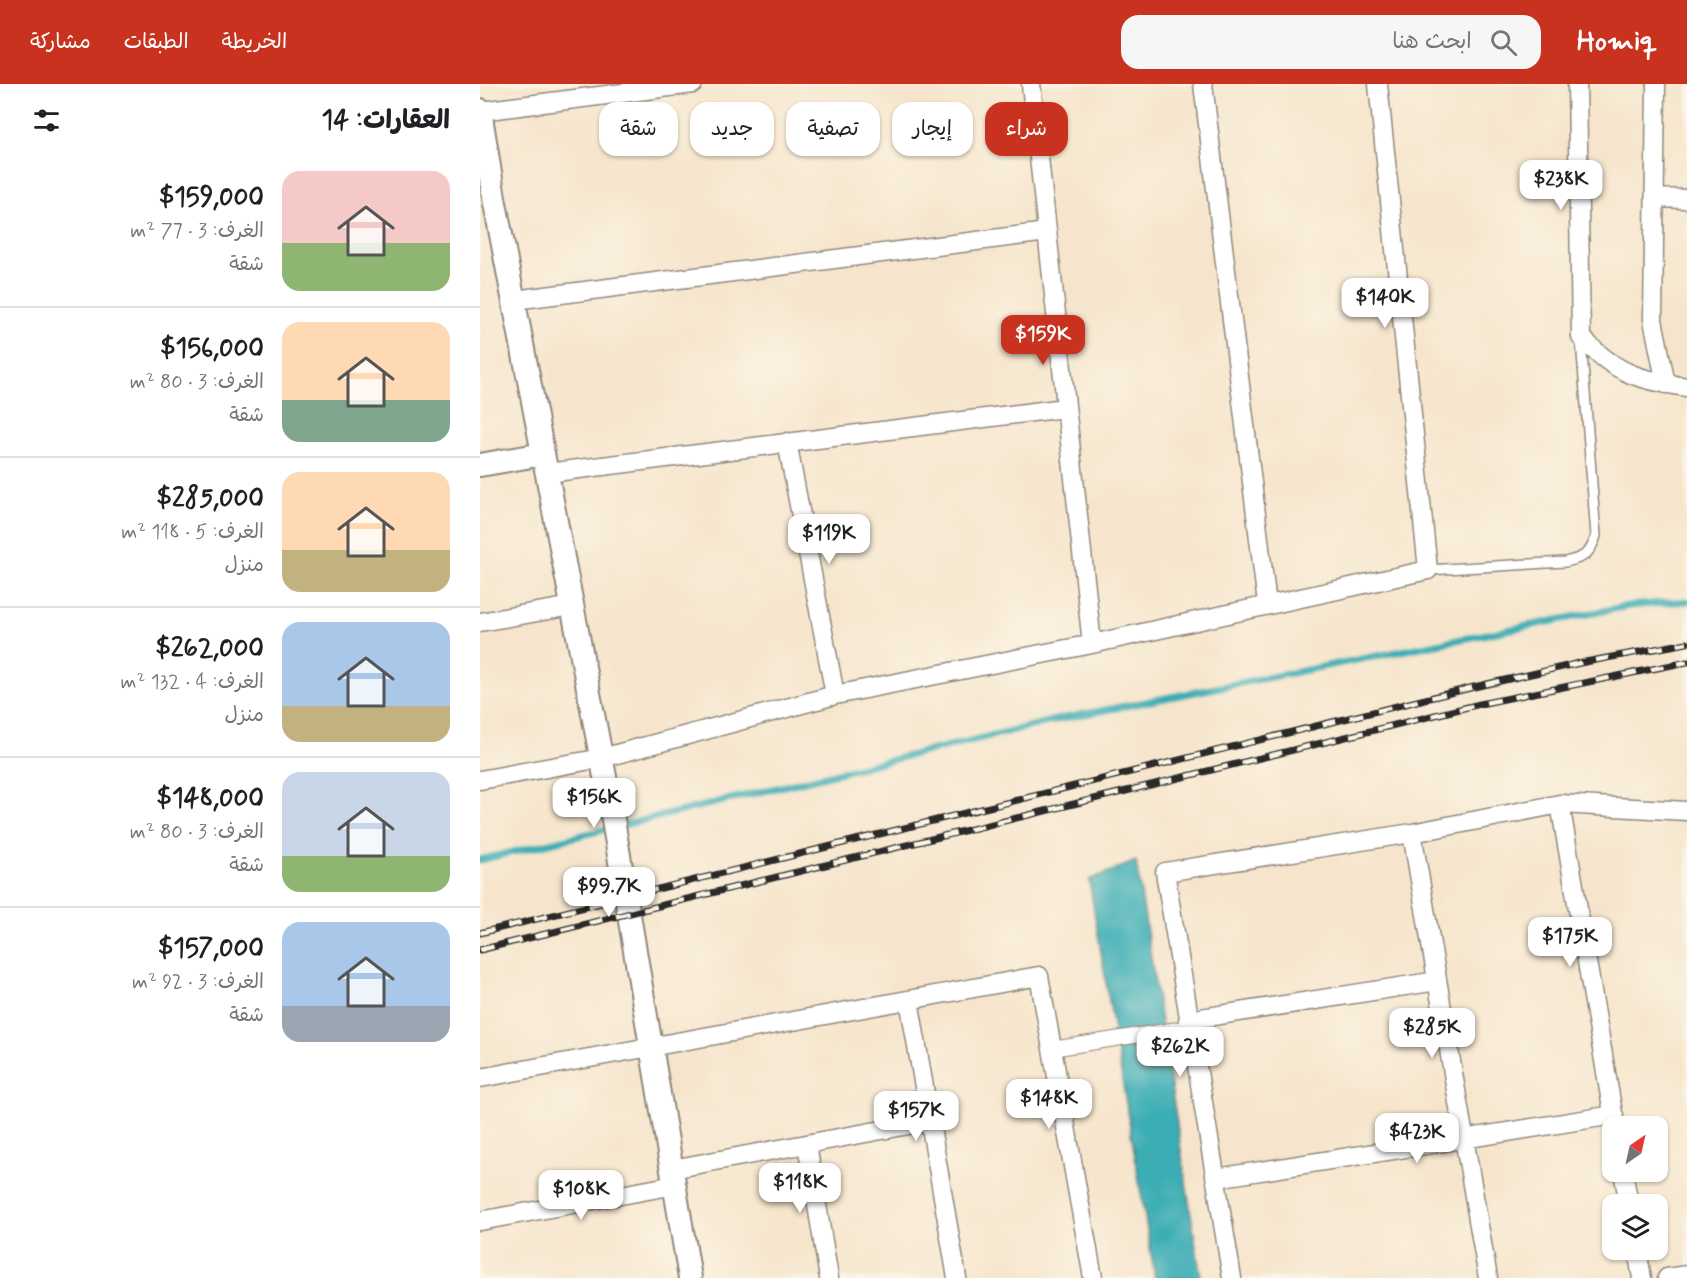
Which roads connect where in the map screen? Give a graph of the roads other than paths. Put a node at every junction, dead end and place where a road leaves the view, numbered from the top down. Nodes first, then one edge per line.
1 (1031, 84) edge
2 (1203, 84) edge
3 (1378, 84) edge
4 (1577, 84) edge
5 (1656, 84) edge
6 (683, 85) edge
7 (480, 110) edge
8 (1655, 198) junction
9 (487, 199) edge
10 (1687, 199) edge
11 (1047, 232) junction
12 (514, 300) junction
13 (1581, 337) junction
14 (1666, 384) junction
15 (1687, 387) edge
16 (1065, 408) junction
17 (787, 442) junction
18 (545, 464) junction
19 (480, 465) edge
20 (1428, 570) junction
21 (1267, 604) junction
22 (572, 606) junction
23 (480, 622) edge
24 (1092, 644) junction
25 (835, 695) junction
26 (602, 758) junction
27 (480, 780) edge
28 (1560, 804) junction
29 (1687, 811) edge
30 (1412, 833) junction
31 (1437, 981) junction
32 (909, 1000) junction
33 (1189, 1024) junction
34 (651, 1047) junction
35 (1052, 1049) junction
36 (480, 1078) edge
37 (1614, 1116) edge
38 (930, 1121) junction
39 (1602, 1122) edge
40 (1464, 1138) junction
41 (807, 1144) junction
42 (673, 1177) junction
43 (1216, 1178) junction
44 (480, 1221) edge
45 (1639, 1260) edge
46 (1687, 1275) edge
47 (690, 1278) edge
48 (829, 1278) edge
49 (957, 1278) edge
50 (1094, 1278) edge
51 (1232, 1278) edge
52 (1488, 1278) edge
53 (1642, 1278) edge
54 (1667, 1278) edge

1 - 11 street
2 - 21 street
3 - 20 street
4 - 13 street
5 - 8 street
6 - 7 street
7 - 9 street
8 - 10 street
8 - 14 street
9 - 12 street
11 - 12 street
11 - 16 street
12 - 18 street
13 - 14 street
13 - 20 lane
14 - 15 street
16 - 17 street
16 - 24 street
17 - 18 street
17 - 25 street
18 - 19 street
18 - 22 street
20 - 21 street
21 - 24 street
22 - 23 street
22 - 26 street
24 - 25 street
25 - 26 street
26 - 27 street
26 - 34 street
28 - 29 street
28 - 30 street
28 - 37 street
30 - 31 street
30 - 33 street
31 - 33 street
31 - 40 street
32 - 34 street
32 - 35 street
32 - 38 street
33 - 35 street
33 - 43 street
34 - 36 street
34 - 42 street
35 - 50 street
38 - 41 street
38 - 49 street
39 - 40 street
40 - 43 street
40 - 52 street
41 - 42 street
41 - 48 street
42 - 44 street
42 - 47 street
43 - 51 street
45 - 53 street
46 - 54 street

